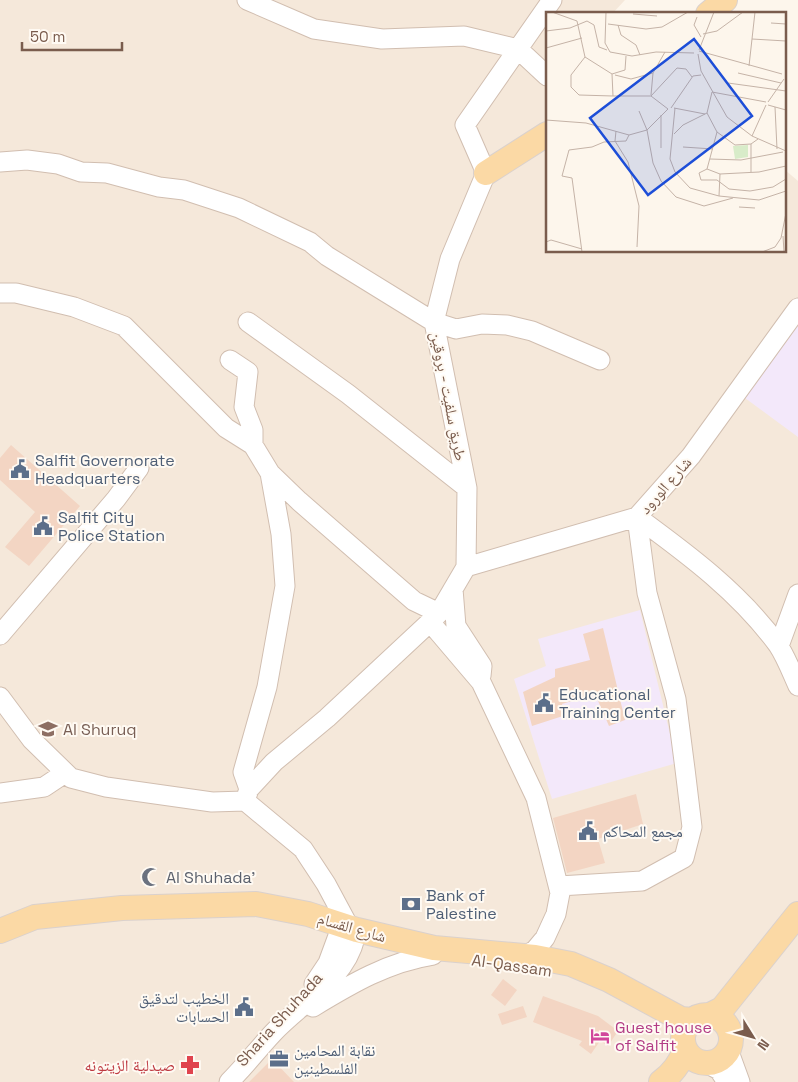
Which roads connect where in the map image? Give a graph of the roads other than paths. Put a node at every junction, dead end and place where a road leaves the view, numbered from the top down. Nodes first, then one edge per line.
1 (247, 0) edge
2 (552, 0) edge
3 (725, 0) edge
4 (710, 12) edge
5 (518, 49) junction
6 (546, 75) edge
7 (546, 135) edge
8 (0, 162) edge
9 (486, 173) junction
10 (0, 293) edge
11 (798, 308) edge
12 (248, 322) dead end
13 (434, 322) junction
14 (230, 360) dead end
15 (600, 360) dead end
16 (254, 445) junction
17 (139, 468) dead end
18 (270, 473) junction
19 (467, 488) junction
20 (637, 517) junction
21 (466, 567) junction
22 (453, 589) junction
23 (798, 594) edge
24 (435, 617) junction
25 (0, 635) edge
26 (779, 646) junction
27 (481, 682) junction
28 (798, 686) edge
29 (0, 697) edge
30 (65, 773) junction
31 (0, 793) edge
32 (247, 795) junction
33 (559, 886) junction
34 (798, 914) edge
35 (0, 931) edge
36 (347, 931) junction
37 (798, 932) edge
38 (0, 938) edge
39 (433, 955) junction
40 (525, 956) junction
41 (272, 1034) junction
42 (729, 1040) junction
43 (696, 1041) junction
44 (222, 1082) edge
45 (229, 1082) edge
46 (661, 1082) edge
47 (673, 1082) edge
48 (727, 1082) edge
49 (740, 1082) edge

1 - 5 street
2 - 5 street
3 - 4 main road
5 - 6 street
5 - 9 street
7 - 9 main road
8 - 13 street
9 - 13 street, طريق سلفيت - بروقين
10 - 16 street
11 - 20 street, شارع الورود
12 - 19 street
13 - 15 street
13 - 19 street, طريق سلفيت - بروقين
14 - 16 street
16 - 18 street
17 - 25 street
18 - 24 street
18 - 32 street
19 - 21 street, طريق سلفيت - بروقين
20 - 21 street, شارع الورود
20 - 26 street
20 - 33 street
21 - 22 street
22 - 24 street
22 - 27 street
23 - 26 street
24 - 27 street
24 - 32 street
26 - 28 street
27 - 33 street
29 - 30 street
30 - 31 street
30 - 32 street
32 - 36 street
33 - 40 street
34 - 43 main road
35 - 36 main road, شارع القسام
36 - 38 main road, شارع القسام
36 - 39 main road, Al-Qassam
36 - 40 main road, شارع القسام
36 - 41 street, Sharia Shuhada
36 - 44 street, Sharia Shuhada
37 - 42 main road
39 - 41 street
39 - 43 main road, Al-Qassam
40 - 43 main road, شارع القسام
41 - 45 street, Sharia Shuhada
42 - 43 main road
42 - 43 main road, Al-Qassam
42 - 49 street
43 - 46 main road
43 - 47 main road
43 - 48 street

